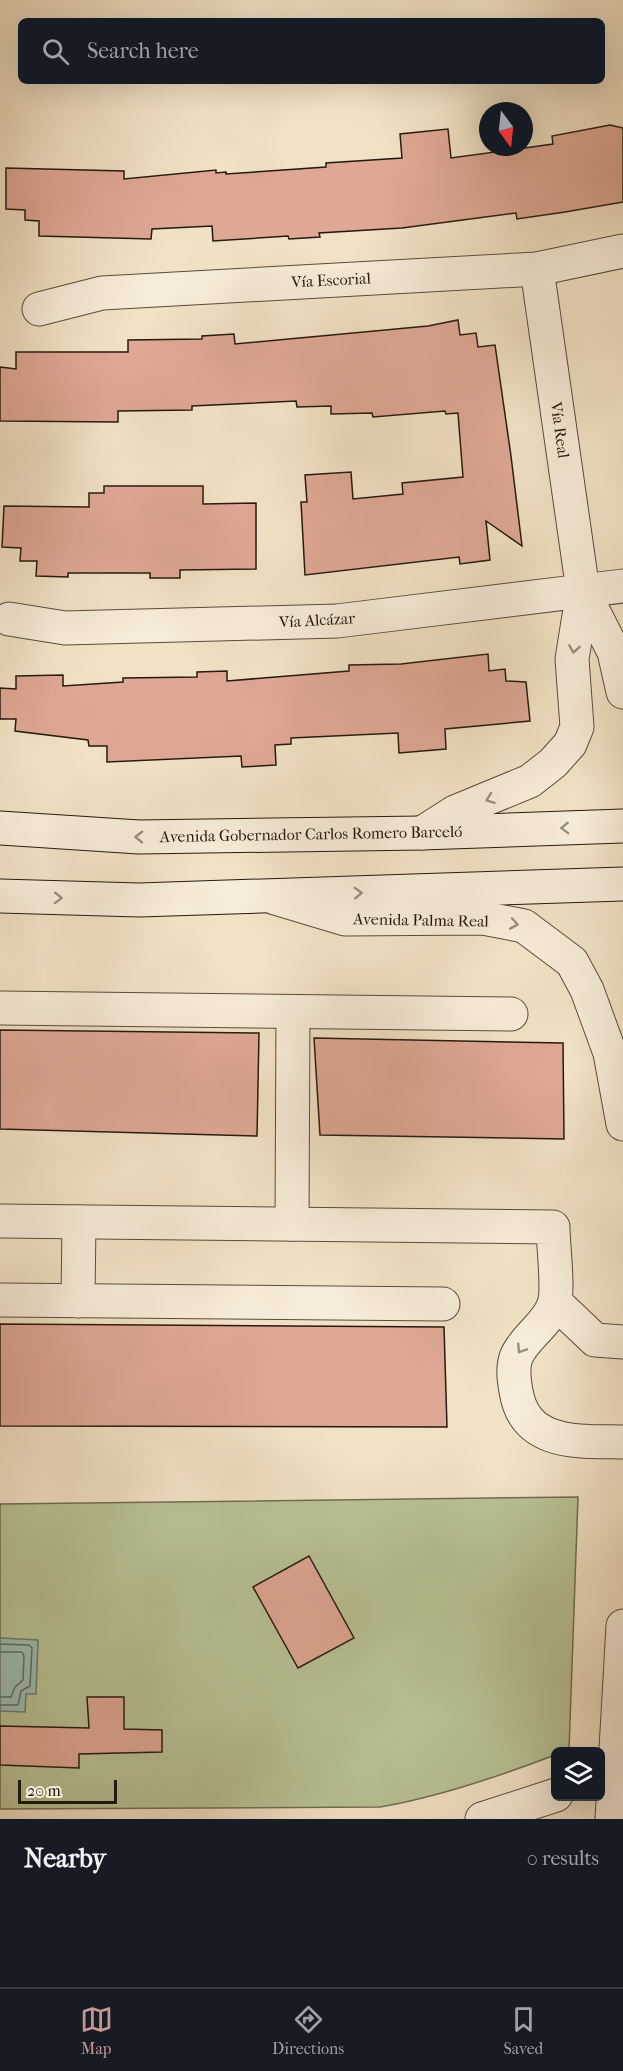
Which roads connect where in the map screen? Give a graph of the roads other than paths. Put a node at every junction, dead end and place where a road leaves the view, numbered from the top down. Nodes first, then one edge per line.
1 (623, 251) edge
2 (537, 269) junction
3 (39, 309) dead end
4 (623, 586) edge
5 (583, 591) junction
6 (9, 619) dead end
7 (623, 692) edge
8 (623, 825) edge
9 (0, 828) edge
10 (422, 832) junction
11 (623, 884) edge
12 (0, 896) edge
13 (271, 897) junction
14 (0, 1008) edge
15 (293, 1012) junction
16 (511, 1014) dead end
17 (623, 1124) edge
18 (0, 1221) edge
19 (79, 1222) junction
20 (292, 1224) junction
21 (0, 1300) edge
22 (78, 1300) junction
23 (555, 1302) junction
24 (443, 1304) dead end
25 (623, 1342) edge
26 (623, 1442) edge
27 (623, 1626) edge
28 (612, 1782) edge
29 (551, 1796) edge
30 (482, 1819) edge
31 (612, 1819) edge

1 - 2 street, Vía Escorial
2 - 3 street, Vía Escorial
2 - 5 street, Vía Real
4 - 5 street, Vía Alcázar
5 - 6 street, Vía Alcázar
5 - 7 street
5 -> 10 street
8 -> 10 street, Avenida Gobernador Carlos Romero Barceló
10 -> 9 street, Avenida Gobernador Carlos Romero Barceló
13 -> 11 street
12 -> 13 street
13 -> 17 street, Avenida Palma Real
14 - 15 street
15 - 16 street
15 - 20 street
18 - 19 street
19 - 20 street
19 - 22 street
20 - 23 street
21 - 22 street
22 - 24 street
23 - 25 street
23 -> 26 street
27 - 28 street
28 - 31 street
29 - 30 street

